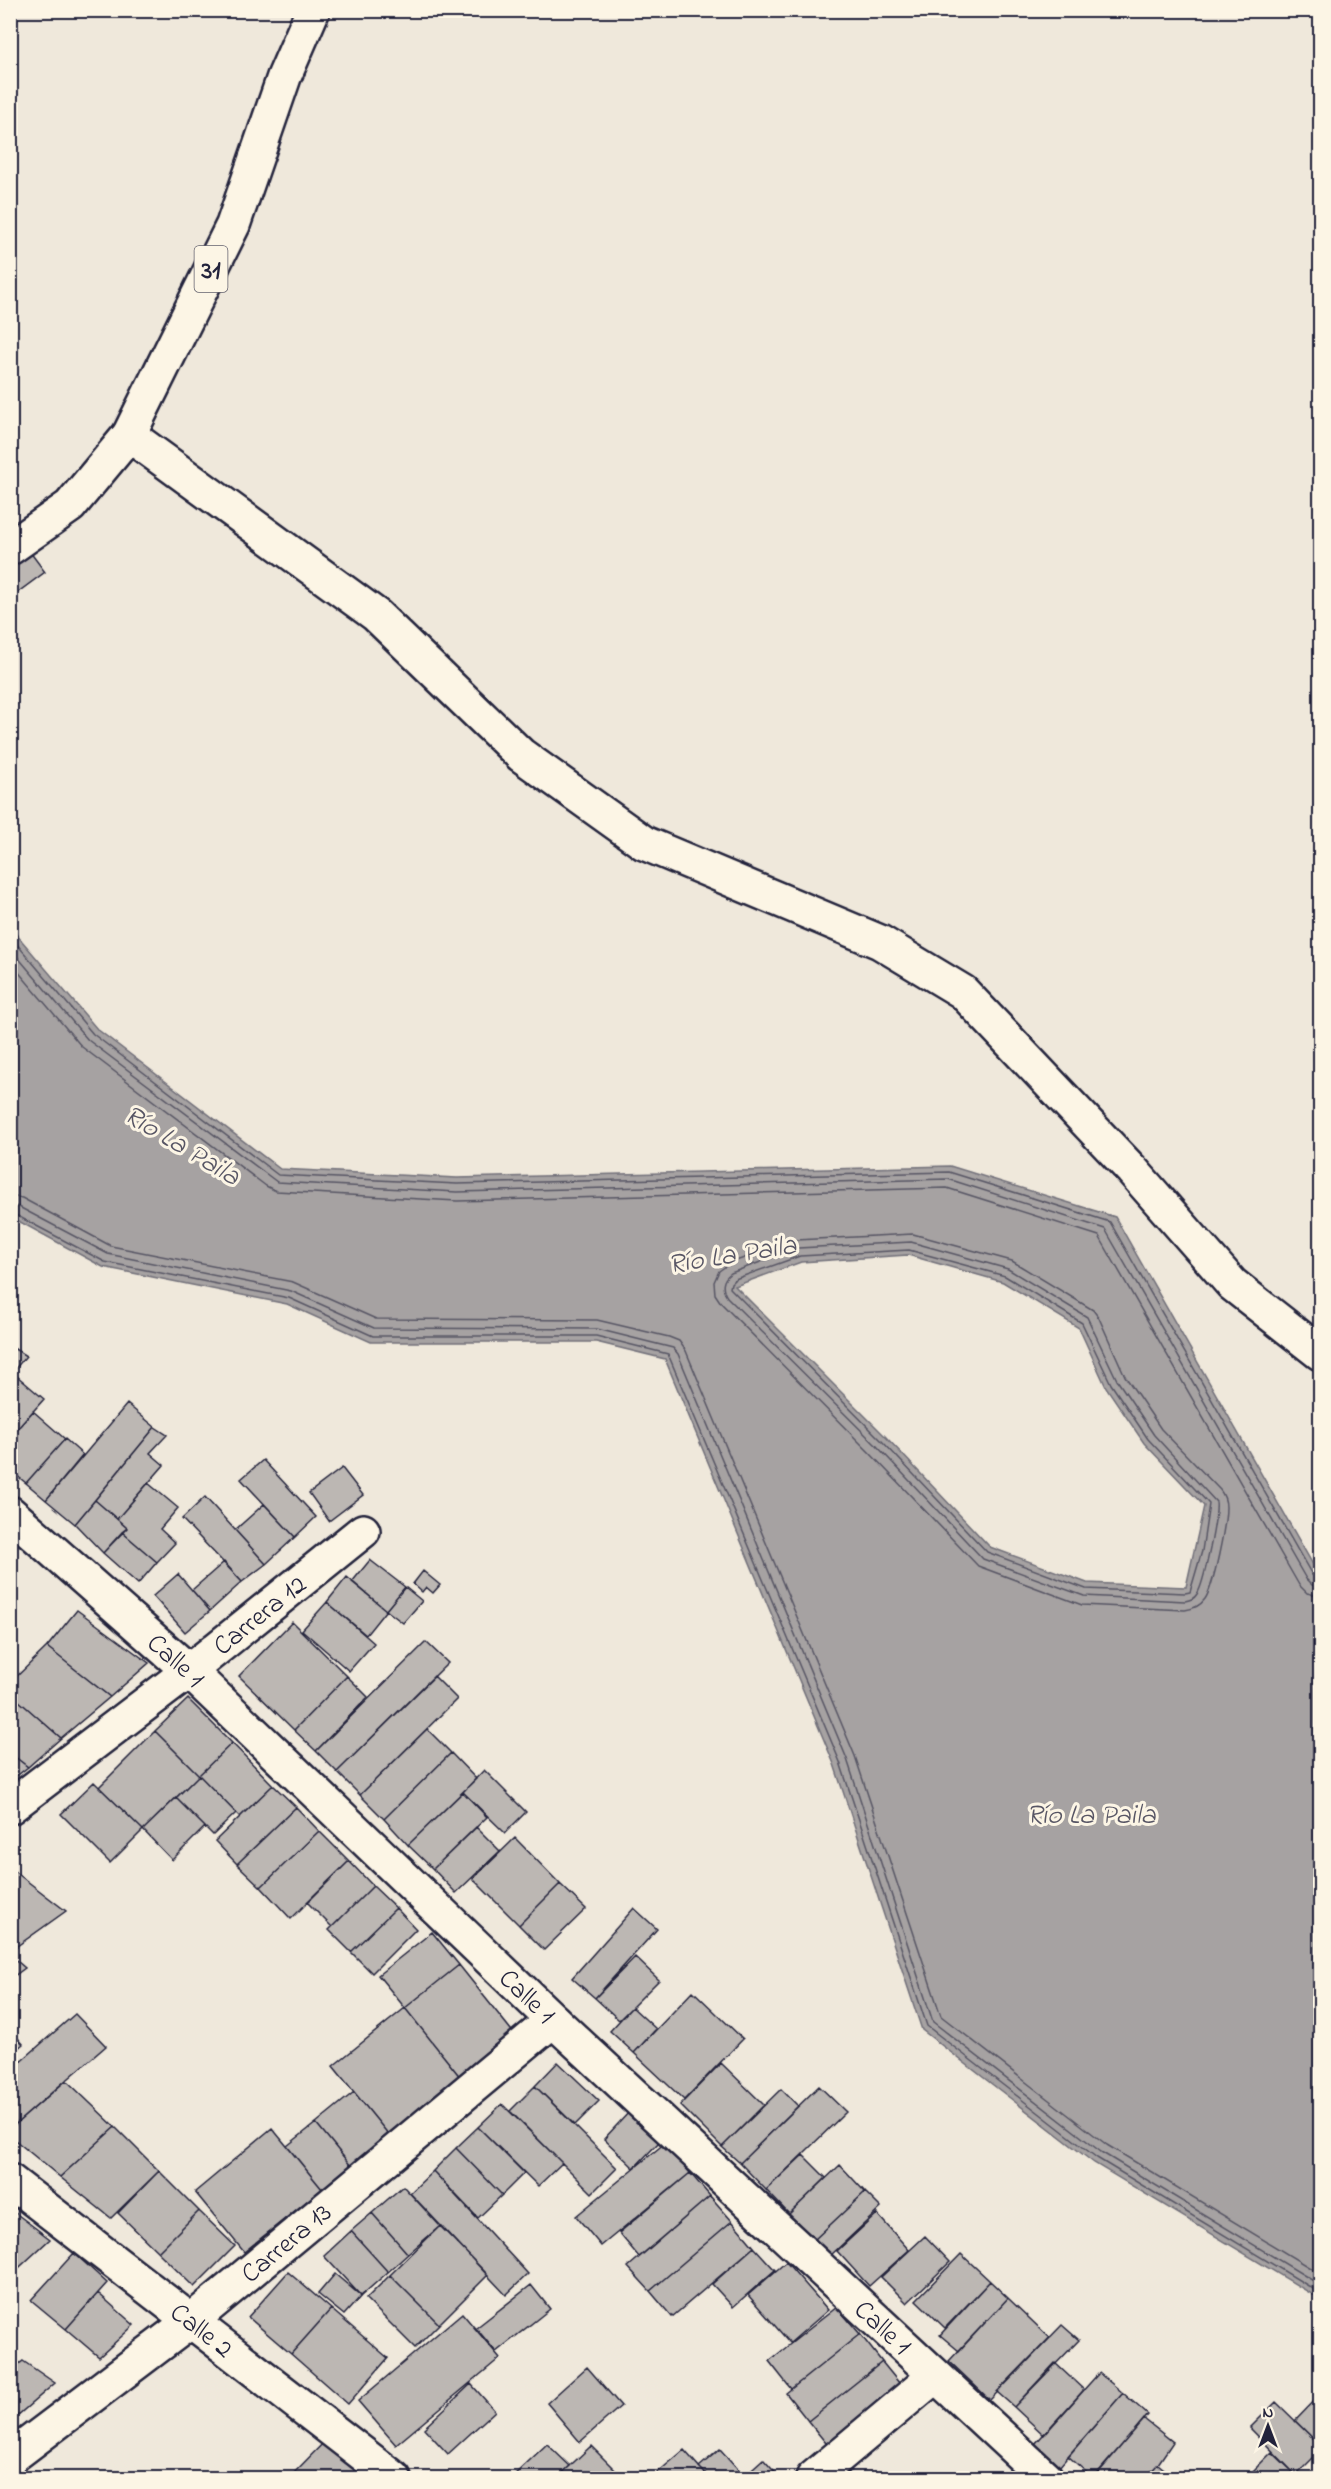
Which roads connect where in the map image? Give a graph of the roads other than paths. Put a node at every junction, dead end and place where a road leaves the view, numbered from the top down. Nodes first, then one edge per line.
1 (313, 10) edge
2 (129, 435) junction
3 (10, 548) edge
4 (1320, 1353) edge
5 (10, 1513) edge
6 (363, 1531) dead end
7 (189, 1671) junction
8 (10, 1807) edge
9 (554, 2019) junction
10 (10, 2181) edge
11 (191, 2321) junction
12 (935, 2376) junction
13 (10, 2458) edge
14 (394, 2478) edge
15 (813, 2478) edge
16 (1046, 2478) edge

1 - 2 street, 31
2 - 3 street, 31
2 - 4 street
5 - 7 street, Calle 1
6 - 7 street, Carrera 12
7 - 8 street, Carrera 12
7 - 9 street, Calle 1
9 - 11 street, Carrera 13
9 - 12 street, Calle 1
10 - 11 street, Calle 2
11 - 13 street, Carrera 13
11 - 14 street, Calle 2
12 - 15 street
12 - 16 street, Calle 1

